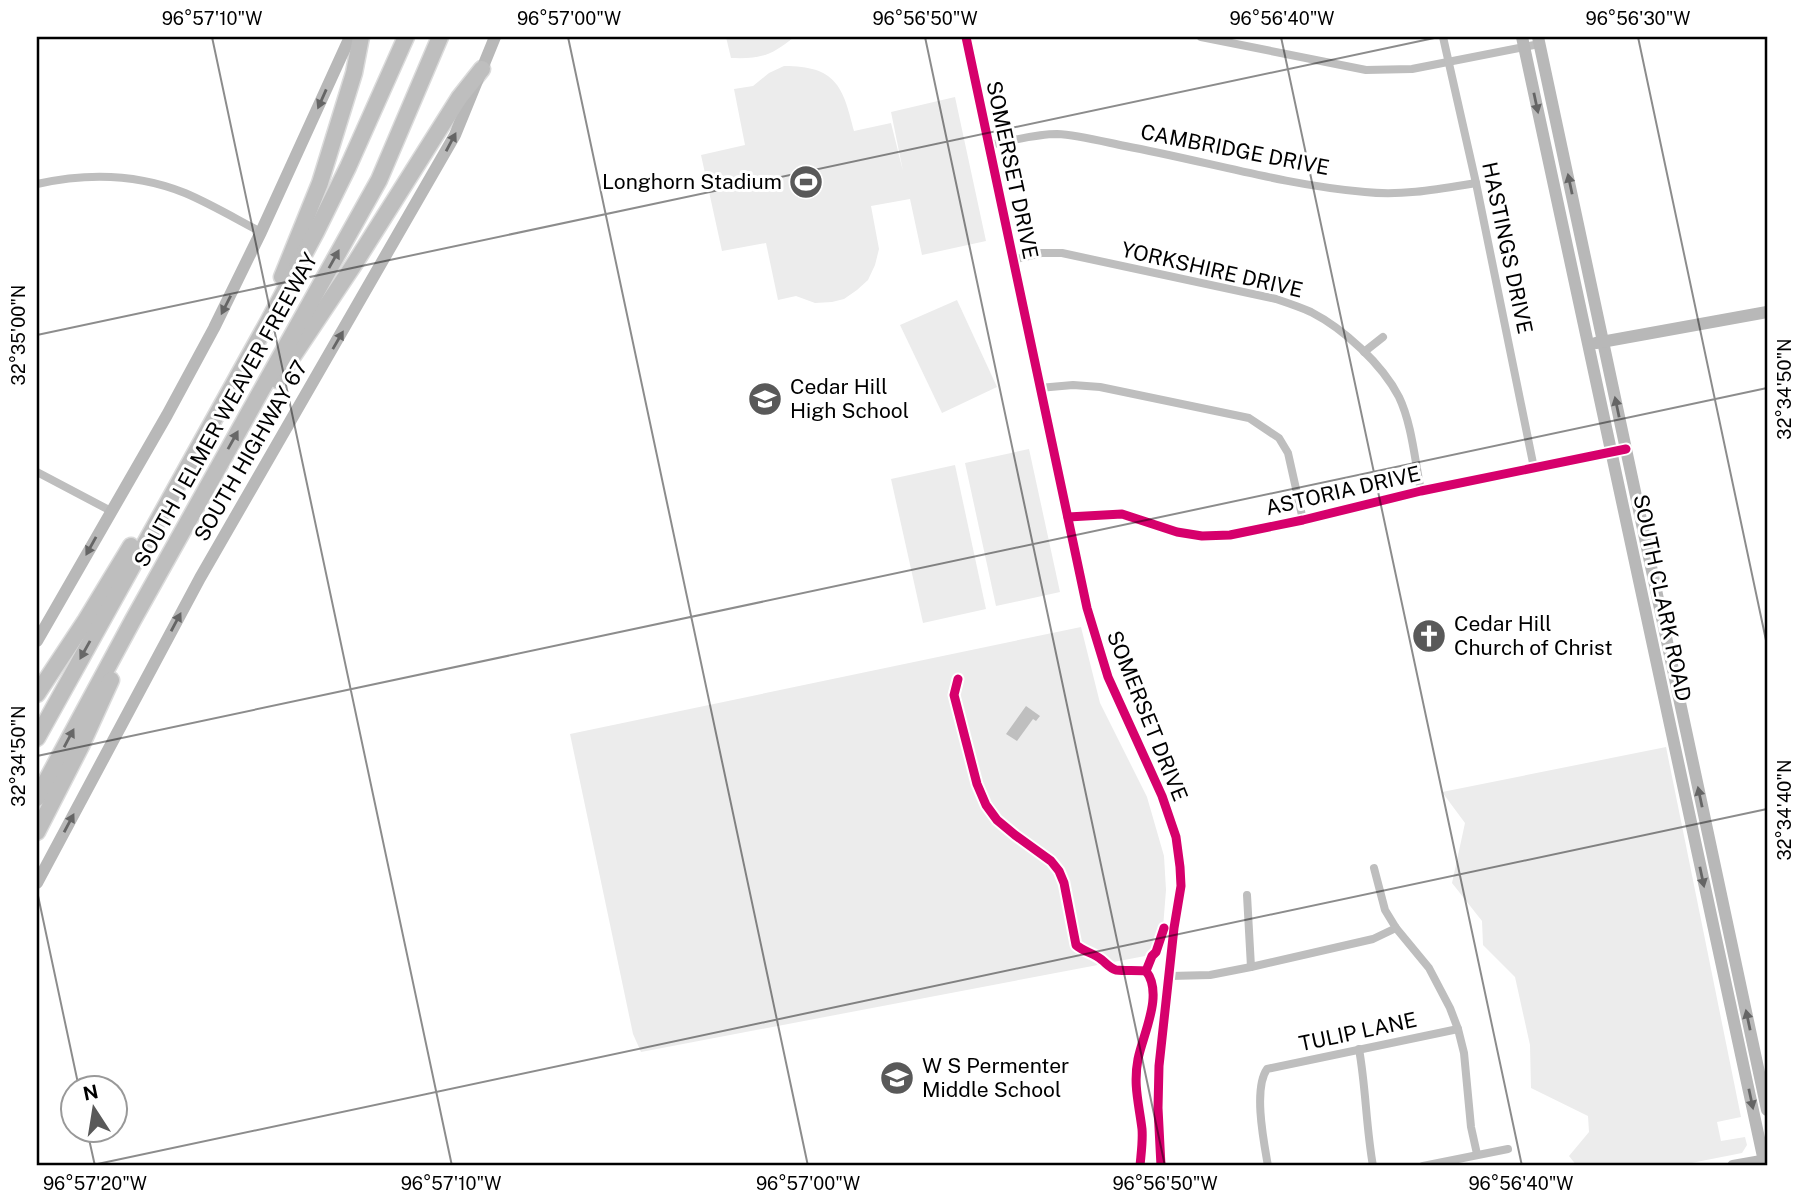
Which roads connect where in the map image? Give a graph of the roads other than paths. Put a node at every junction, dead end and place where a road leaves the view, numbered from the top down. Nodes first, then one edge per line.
1 (350, 37) edge
2 (361, 37) edge
3 (406, 37) edge
4 (440, 37) edge
5 (495, 37) edge
6 (966, 37) edge
7 (1201, 37) edge
8 (1443, 37) edge
9 (1539, 40) edge
10 (1523, 42) edge
11 (1449, 63) junction
12 (482, 69) junction
13 (989, 145) junction
14 (1476, 183) junction
15 (37, 184) edge
16 (261, 233) junction
17 (1012, 260) junction
18 (1767, 312) edge
19 (268, 322) junction
20 (1383, 337) dead end
21 (1603, 342) junction
22 (1588, 345) junction
23 (1364, 352) junction
24 (1039, 388) junction
25 (253, 404) junction
26 (1626, 449) junction
27 (1611, 452) junction
28 (1534, 468) junction
29 (37, 472) edge
30 (1421, 491) junction
31 (166, 504) junction
32 (111, 511) junction
33 (1068, 517) junction
34 (1303, 520) junction
35 (1646, 543) junction
36 (1630, 547) junction
37 (133, 620) junction
38 (37, 640) edge
39 (1670, 656) junction
40 (1655, 660) junction
41 (37, 694) edge
42 (37, 738) edge
43 (37, 798) edge
44 (37, 832) edge
45 (1374, 868) dead end
46 (37, 883) edge
47 (1247, 895) dead end
48 (1396, 928) junction
49 (1251, 967) junction
50 (1170, 975) junction
51 (1458, 1029) junction
52 (1359, 1049) junction
53 (1767, 1110) edge
54 (1508, 1149) dead end
55 (1477, 1154) junction
56 (1765, 1162) edge
57 (1161, 1166) edge
58 (1268, 1166) edge
59 (1373, 1166) edge
60 (1423, 1166) edge
61 (1733, 1166) edge

1 -> 16 main road
2 - 19 highway
3 - 19 highway, SOUTH J ELMER WEAVER FREEWAY
25 -> 4 highway, SOUTH J ELMER WEAVER FREEWAY
5 - 12 main road, SOUTH HIGHWAY 67
6 - 13 street, SOMERSET DRIVE
7 - 11 street
8 - 11 street, HASTINGS DRIVE
9 - 10 street
21 -> 9 main road, SOUTH CLARK ROAD
10 - 11 street
10 -> 22 main road, SOUTH CLARK ROAD
11 - 14 street, HASTINGS DRIVE
12 - 25 highway
46 -> 12 main road, SOUTH HIGHWAY 67
13 - 14 street, CAMBRIDGE DRIVE
13 - 17 street, SOMERSET DRIVE
14 - 28 street, HASTINGS DRIVE
15 - 16 street
16 -> 32 main road
17 - 23 street, YORKSHIRE DRIVE
17 - 24 street, SOMERSET DRIVE
18 - 21 main road
19 - 31 highway, SOUTH J ELMER WEAVER FREEWAY
20 - 23 street
21 - 22 main road
26 -> 21 main road, SOUTH CLARK ROAD
22 - 27 main road, SOUTH CLARK ROAD
23 - 30 street, YORKSHIRE DRIVE
24 - 33 street, SOMERSET DRIVE
24 - 34 street
37 -> 25 highway, SOUTH J ELMER WEAVER FREEWAY
26 - 27 street, ASTORIA DRIVE
26 - 35 main road, SOUTH CLARK ROAD
27 - 28 street, ASTORIA DRIVE
27 - 36 main road, SOUTH CLARK ROAD
28 - 30 street, ASTORIA DRIVE
29 - 32 street
30 - 34 street, ASTORIA DRIVE
31 - 41 highway
31 -> 42 highway, SOUTH J ELMER WEAVER FREEWAY
32 -> 38 main road
33 - 34 street, ASTORIA DRIVE
33 - 50 street, SOMERSET DRIVE
35 - 36 main road
35 - 39 main road, SOUTH CLARK ROAD
36 - 40 main road, SOUTH CLARK ROAD
43 -> 37 highway, SOUTH J ELMER WEAVER FREEWAY
37 - 44 highway
39 - 40 main road
53 -> 39 main road, SOUTH CLARK ROAD
40 -> 56 main road, SOUTH CLARK ROAD
45 - 48 street
47 - 49 street
48 - 49 street
48 - 51 street
49 - 50 street
50 - 57 street, SOMERSET DRIVE
51 - 52 street, TULIP LANE
51 - 55 street
52 - 58 street, TULIP LANE
52 - 59 street
54 - 55 street
55 - 60 street
56 - 61 main road

